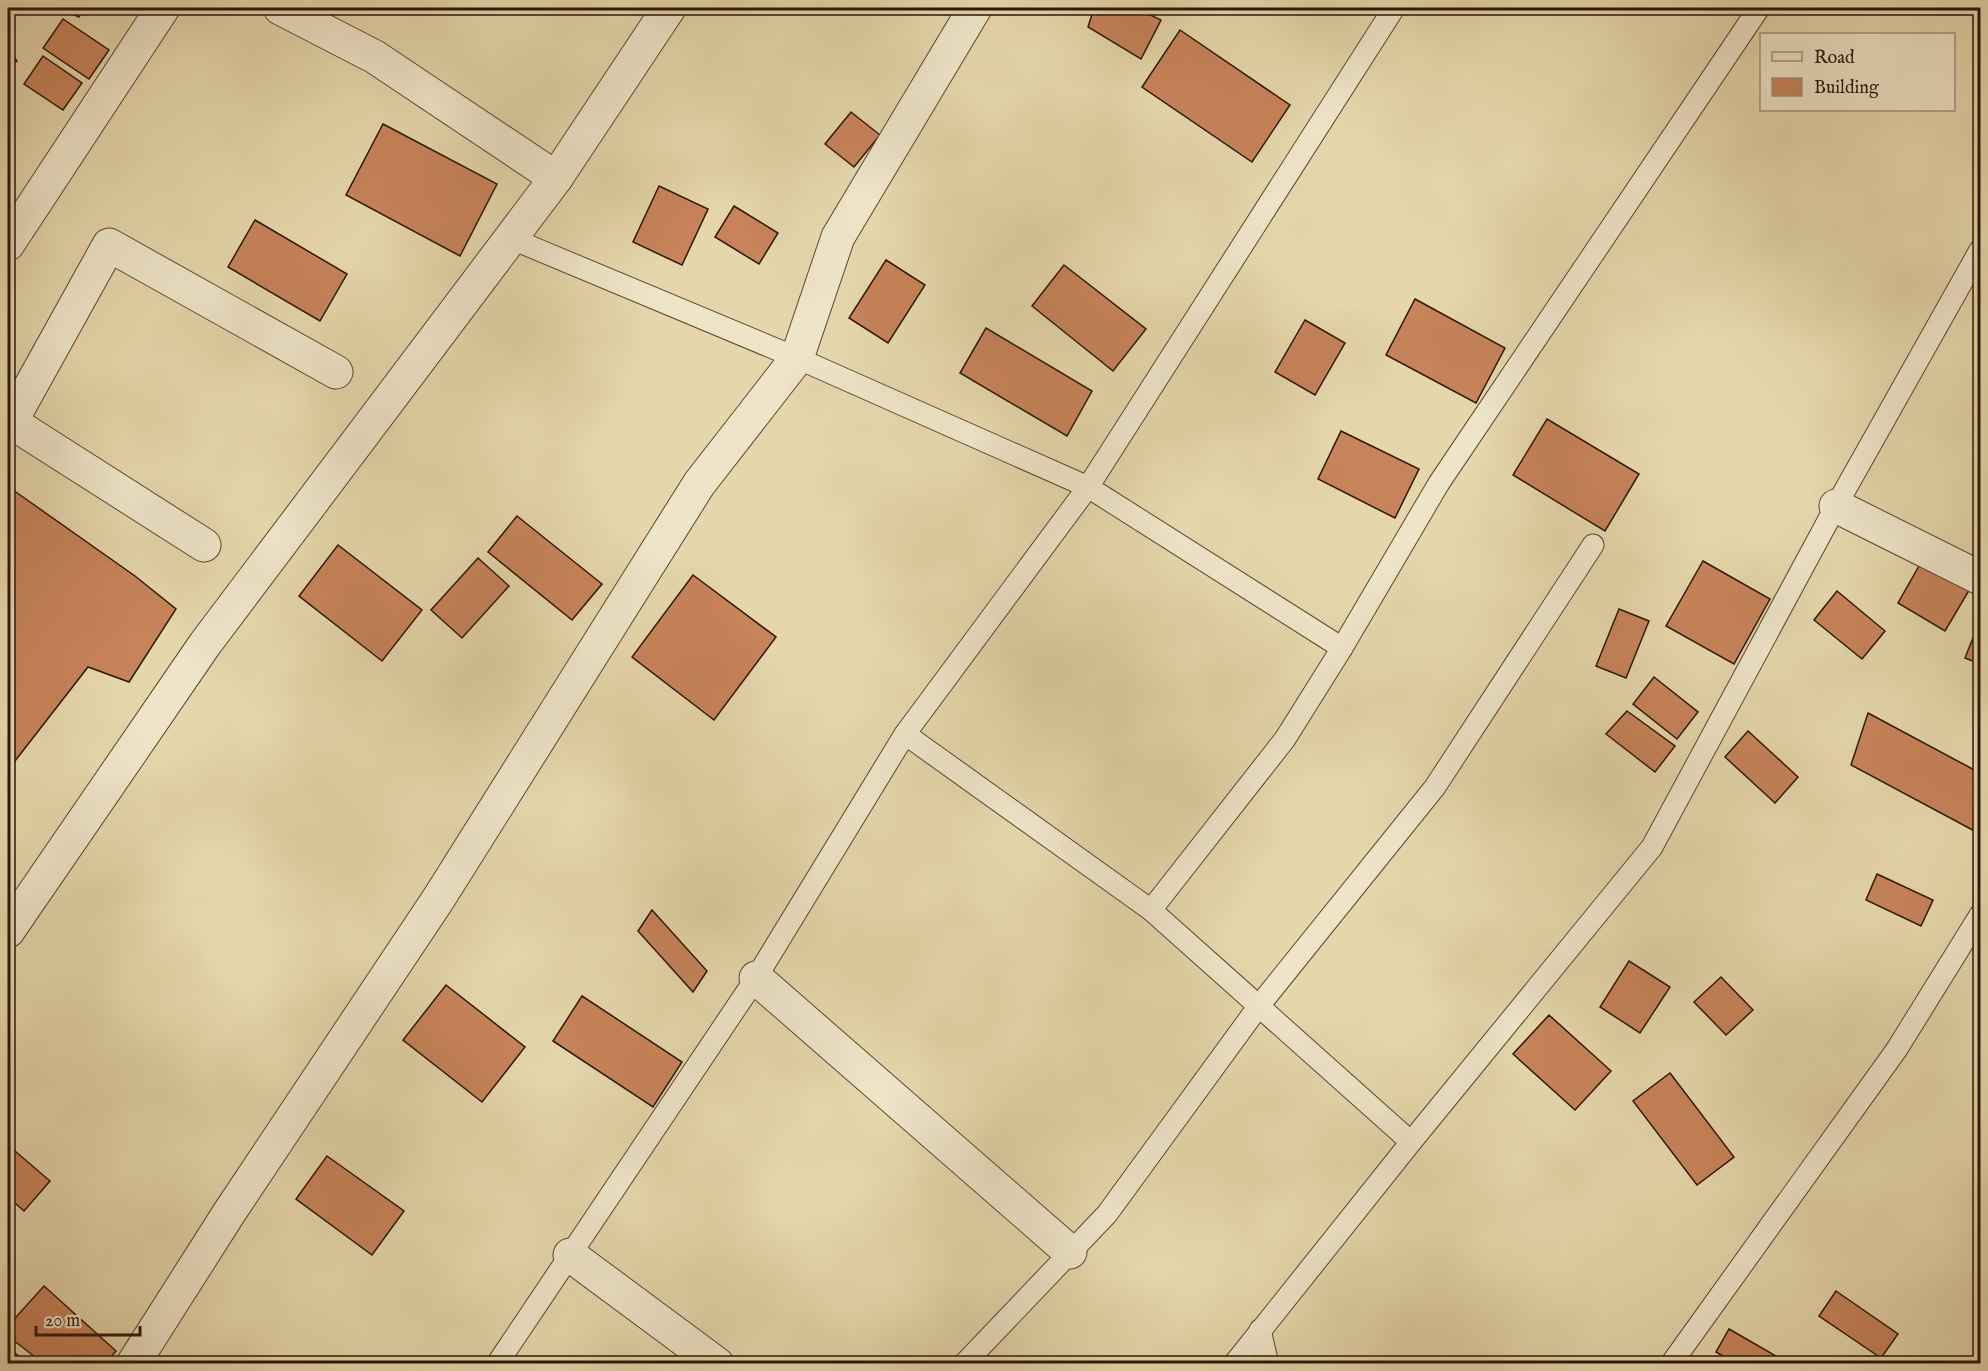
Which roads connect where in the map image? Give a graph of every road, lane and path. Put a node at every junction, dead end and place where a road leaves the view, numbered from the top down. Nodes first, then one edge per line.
1 (163, 8) edge
2 (280, 8) edge
3 (669, 8) edge
4 (975, 8) edge
5 (1394, 8) edge
6 (1759, 8) edge
7 (556, 178) junction
8 (510, 238) junction
9 (8, 244) edge
10 (1980, 250) edge
11 (797, 358) junction
12 (336, 372) dead end
13 (9, 424) edge
14 (1088, 487) junction
15 (1836, 506) junction
16 (204, 545) dead end
17 (1593, 545) dead end
18 (1980, 578) edge
19 (1342, 648) junction
20 (906, 735) junction
21 (1151, 910) junction
22 (1980, 915) edge
23 (8, 931) edge
24 (756, 978) junction
25 (1257, 1007) junction
26 (1411, 1142) junction
27 (1070, 1252) junction
28 (570, 1255) junction
29 (1260, 1330) junction
30 (132, 1364) edge
31 (497, 1364) edge
32 (717, 1364) edge
33 (964, 1364) edge
34 (1234, 1364) edge
35 (1268, 1364) edge
36 (1671, 1364) edge

1 - 9 street
2 - 7 street
3 - 7 street
4 - 11 street
5 - 14 lane
6 - 19 lane
7 - 8 street
8 - 11 lane
8 - 23 street
10 - 15 lane
11 - 14 lane
11 - 30 street
12 - 13 street
13 - 16 street
14 - 19 lane
14 - 20 lane
15 - 18 street
15 - 26 lane
17 - 25 lane
19 - 21 lane
20 - 21 lane
20 - 24 lane
21 - 25 lane
22 - 36 lane
24 - 27 street
24 - 28 lane
25 - 26 lane
25 - 27 lane
26 - 29 lane
27 - 33 lane
28 - 31 lane
28 - 32 street
29 - 34 lane
29 - 35 lane

